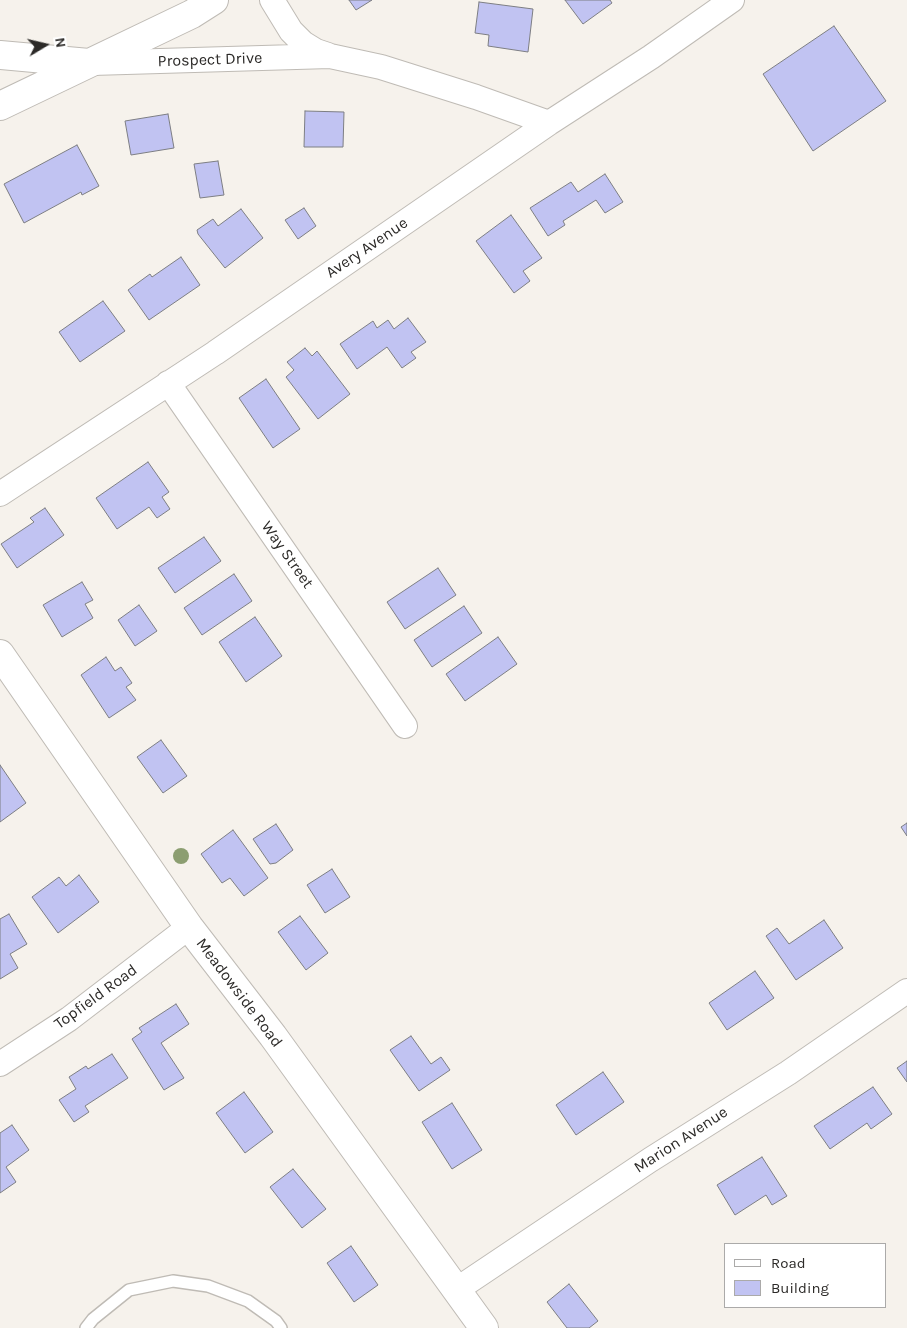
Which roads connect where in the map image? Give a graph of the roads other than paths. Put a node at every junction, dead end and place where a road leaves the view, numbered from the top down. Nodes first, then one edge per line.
1 (272, 0) edge
2 (732, 0) edge
3 (198, 5) edge
4 (0, 55) edge
5 (330, 56) junction
6 (90, 64) junction
7 (0, 106) edge
8 (550, 123) junction
9 (168, 384) junction
10 (0, 494) edge
11 (0, 654) edge
12 (405, 726) dead end
13 (190, 928) junction
14 (907, 991) edge
15 (0, 1064) edge
16 (456, 1290) junction
17 (86, 1328) edge
18 (282, 1328) edge
19 (484, 1328) edge

1 - 5 street, Prospect Drive
2 - 8 street, Avery Avenue
3 - 6 main road
4 - 6 main road
5 - 6 street, Prospect Drive
5 - 8 street, Prospect Drive
6 - 7 main road
8 - 9 street, Avery Avenue
9 - 10 street, Avery Avenue
9 - 12 street, Way Street
11 - 13 main road, Meadowside Road
13 - 15 street, Topfield Road
13 - 16 main road, Meadowside Road
14 - 16 street, Marion Avenue
16 - 19 main road, Meadowside Road
17 - 18 lane

